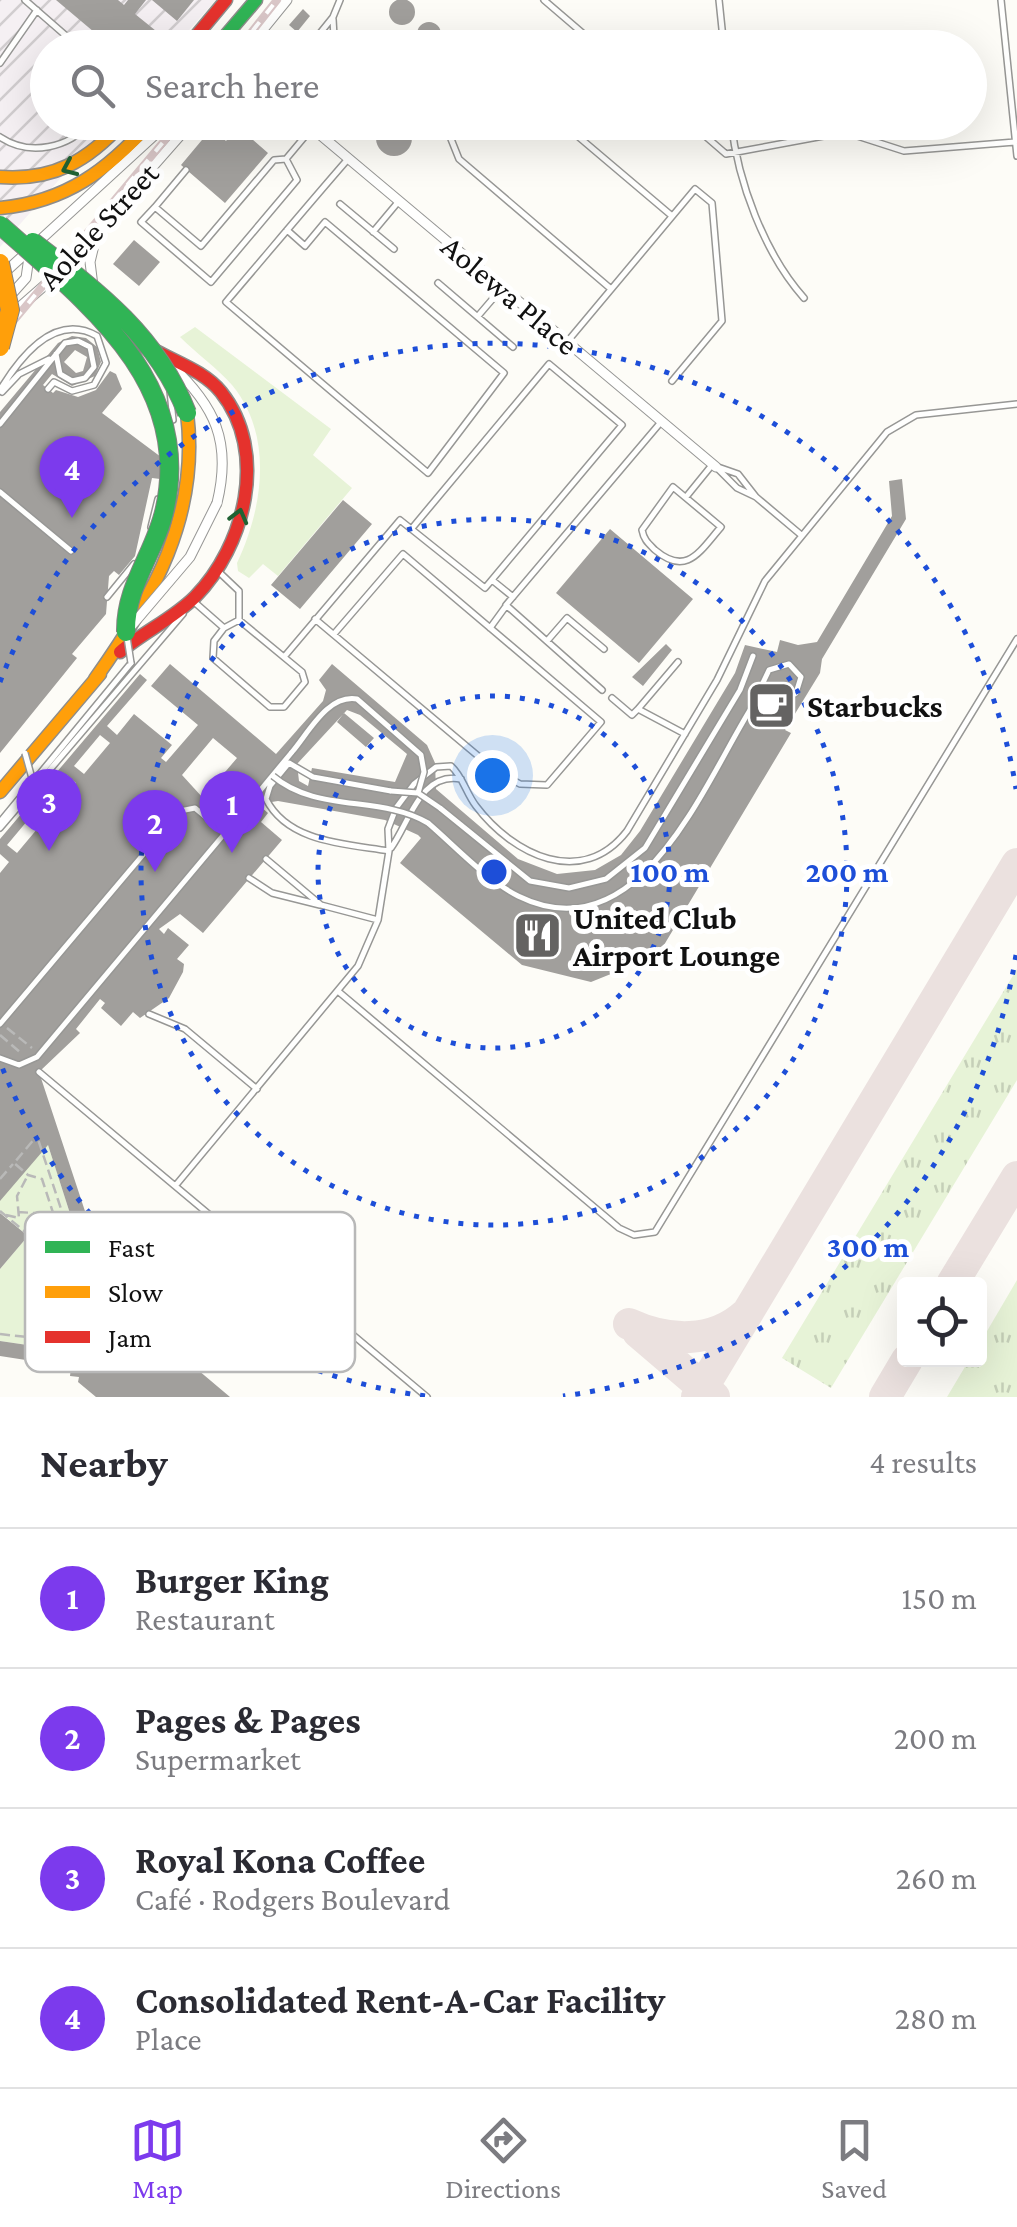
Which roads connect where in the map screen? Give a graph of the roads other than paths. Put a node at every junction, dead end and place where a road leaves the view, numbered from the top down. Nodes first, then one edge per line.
1 (24, 0) edge
2 (226, 0) edge
3 (256, 0) edge
4 (287, 0) edge
5 (340, 0) edge
6 (544, 0) edge
7 (719, 0) edge
8 (1000, 0) edge
9 (37, 10) junction
10 (333, 17) junction
11 (60, 30) edge
12 (201, 30) edge
13 (230, 30) edge
14 (263, 30) edge
15 (323, 30) edge
16 (334, 30) edge
17 (579, 30) edge
18 (722, 30) edge
19 (0, 62) edge
20 (0, 138) edge
21 (74, 140) edge
22 (108, 140) edge
23 (135, 140) edge
24 (151, 140) edge
25 (176, 140) edge
26 (298, 140) edge
27 (326, 140) edge
28 (451, 140) edge
29 (582, 140) edge
30 (710, 140) edge
31 (733, 140) edge
32 (801, 140) edge
33 (870, 140) edge
34 (1016, 142) edge
35 (734, 152) junction
36 (1017, 156) edge
37 (286, 159) junction
38 (348, 159) junction
39 (186, 170) dead end
40 (0, 178) edge
41 (399, 202) junction
42 (340, 204) dead end
43 (155, 207) junction
44 (0, 208) edge
45 (672, 216) junction
46 (0, 221) edge
47 (98, 230) junction
48 (287, 230) junction
49 (373, 232) junction
50 (30, 247) junction
51 (394, 249) dead end
52 (0, 263) edge
53 (61, 271) junction
54 (0, 277) edge
55 (438, 284) dead end
56 (502, 288) junction
57 (611, 289) junction
58 (804, 298) dead end
59 (0, 307) edge
60 (104, 307) junction
61 (478, 317) junction
62 (0, 326) edge
63 (567, 342) junction
64 (0, 347) edge
65 (513, 347) dead end
66 (56, 354) junction
67 (160, 354) junction
68 (672, 381) dead end
69 (48, 389) dead end
70 (0, 392) edge
71 (1017, 404) edge
72 (662, 422) junction
73 (0, 424) edge
74 (714, 466) junction
75 (0, 492) edge
76 (686, 497) junction
77 (756, 497) junction
78 (413, 527) junction
79 (800, 534) junction
80 (71, 552) dead end
81 (216, 570) junction
82 (492, 580) junction
83 (107, 596) dead end
84 (513, 597) junction
85 (192, 600) junction
86 (506, 604) junction
87 (315, 619) junction
88 (238, 620) junction
89 (224, 628) junction
90 (490, 628) junction
91 (126, 632) junction
92 (334, 634) junction
93 (1017, 639) edge
94 (547, 641) junction
95 (604, 650) dead end
96 (753, 656) dead end
97 (284, 657) junction
98 (678, 662) dead end
99 (95, 679) junction
100 (602, 690) dead end
101 (612, 698) dead end
102 (638, 709) junction
103 (750, 710) junction
104 (685, 734) junction
105 (25, 753) junction
106 (273, 776) junction
107 (461, 780) junction
108 (34, 782) junction
109 (0, 783) edge
110 (0, 792) edge
111 (418, 793) junction
112 (0, 825) edge
113 (225, 834) junction
114 (389, 850) junction
115 (266, 859) dead end
116 (249, 878) dead end
117 (320, 905) junction
118 (378, 920) junction
119 (339, 992) junction
120 (149, 1014) dead end
121 (0, 1023) edge
122 (0, 1058) edge
123 (39, 1072) dead end
124 (257, 1090) junction
125 (176, 1185) junction
126 (208, 1212) edge
127 (355, 1336) edge
128 (427, 1397) edge

1 - 9 lane
2 - 12 main road
3 - 13 main road
4 - 14 street
5 - 10 lane
6 - 17 lane
7 - 18 lane
8 - 34 lane
9 - 11 lane
9 - 19 lane
10 - 15 lane
10 - 16 lane
20 - 21 lane
22 -> 40 main road
23 - 44 main road
24 - 50 street, Aolele Street
25 - 47 street, Aolele Street
26 - 37 lane
27 - 38 street, Aolewa Place
28 - 57 lane
29 - 45 lane
30 - 35 lane
31 - 35 lane
32 - 35 lane
33 - 34 lane
34 - 36 lane
35 - 58 lane
37 - 43 lane
37 - 43 lane
38 - 41 street, Aolewa Place
38 - 48 lane
39 - 43 lane
41 - 49 lane
41 - 56 street, Aolewa Place
42 - 49 lane
45 - 57 lane
45 - 68 lane
46 - 50 main road
46 - 91 main road, bridge
46 - 99 main road, bridge
47 - 53 street, Aolele Street
47 - 60 street
48 - 48 lane
49 - 51 lane
50 - 53 main road
50 - 54 street, Aolele Street
50 - 59 street
52 - 64 main road, bridge
53 - 60 main road
53 - 62 street, Aolele Street
55 - 61 lane
56 - 61 lane
56 - 63 street, Aolewa Place
57 - 63 lane
60 - 67 main road
61 - 65 lane
63 - 72 street, Aolewa Place
66 - 66 lane
66 - 70 lane
66 - 73 lane
81 -> 67 main road
67 - 83 lane
67 - 91 street, bridge
69 - 70 lane
71 - 79 lane
72 - 74 street, Aolewa Place
72 - 84 lane
74 - 76 lane
74 - 77 lane
74 - 77 lane
75 - 80 lane
76 - 76 lane
77 - 79 lane
78 - 82 lane
78 - 82 lane
78 - 87 lane
79 - 104 lane
81 - 85 main road
81 - 88 lane
82 - 84 lane
84 - 86 lane
85 - 89 lane
85 - 99 main road
85 - 112 lane
86 - 90 lane
86 - 94 lane
87 - 92 lane
87 - 97 lane
88 - 89 lane
88 - 97 lane
89 - 97 lane
90 - 92 lane
90 - 92 lane
91 - 105 street
91 - 108 lane, bridge
93 - 119 lane
94 - 95 lane
94 - 100 lane
96 - 111 lane, bridge
98 - 102 lane
99 - 110 main road
101 - 102 lane
102 - 104 lane
103 - 103 lane
103 - 106 lane, bridge
104 - 107 lane
105 - 108 lane, bridge
105 - 109 main road
106 - 111 lane, bridge
106 - 113 lane
107 - 114 lane
107 - 114 lane
108 - 112 lane
111 - 114 lane, bridge
113 - 121 lane
113 - 122 lane
114 - 118 lane
115 - 117 lane
116 - 117 lane
117 - 118 lane
118 - 119 lane
119 - 124 lane
120 - 124 lane
123 - 125 lane
124 - 125 lane
125 - 126 lane
127 - 128 lane

